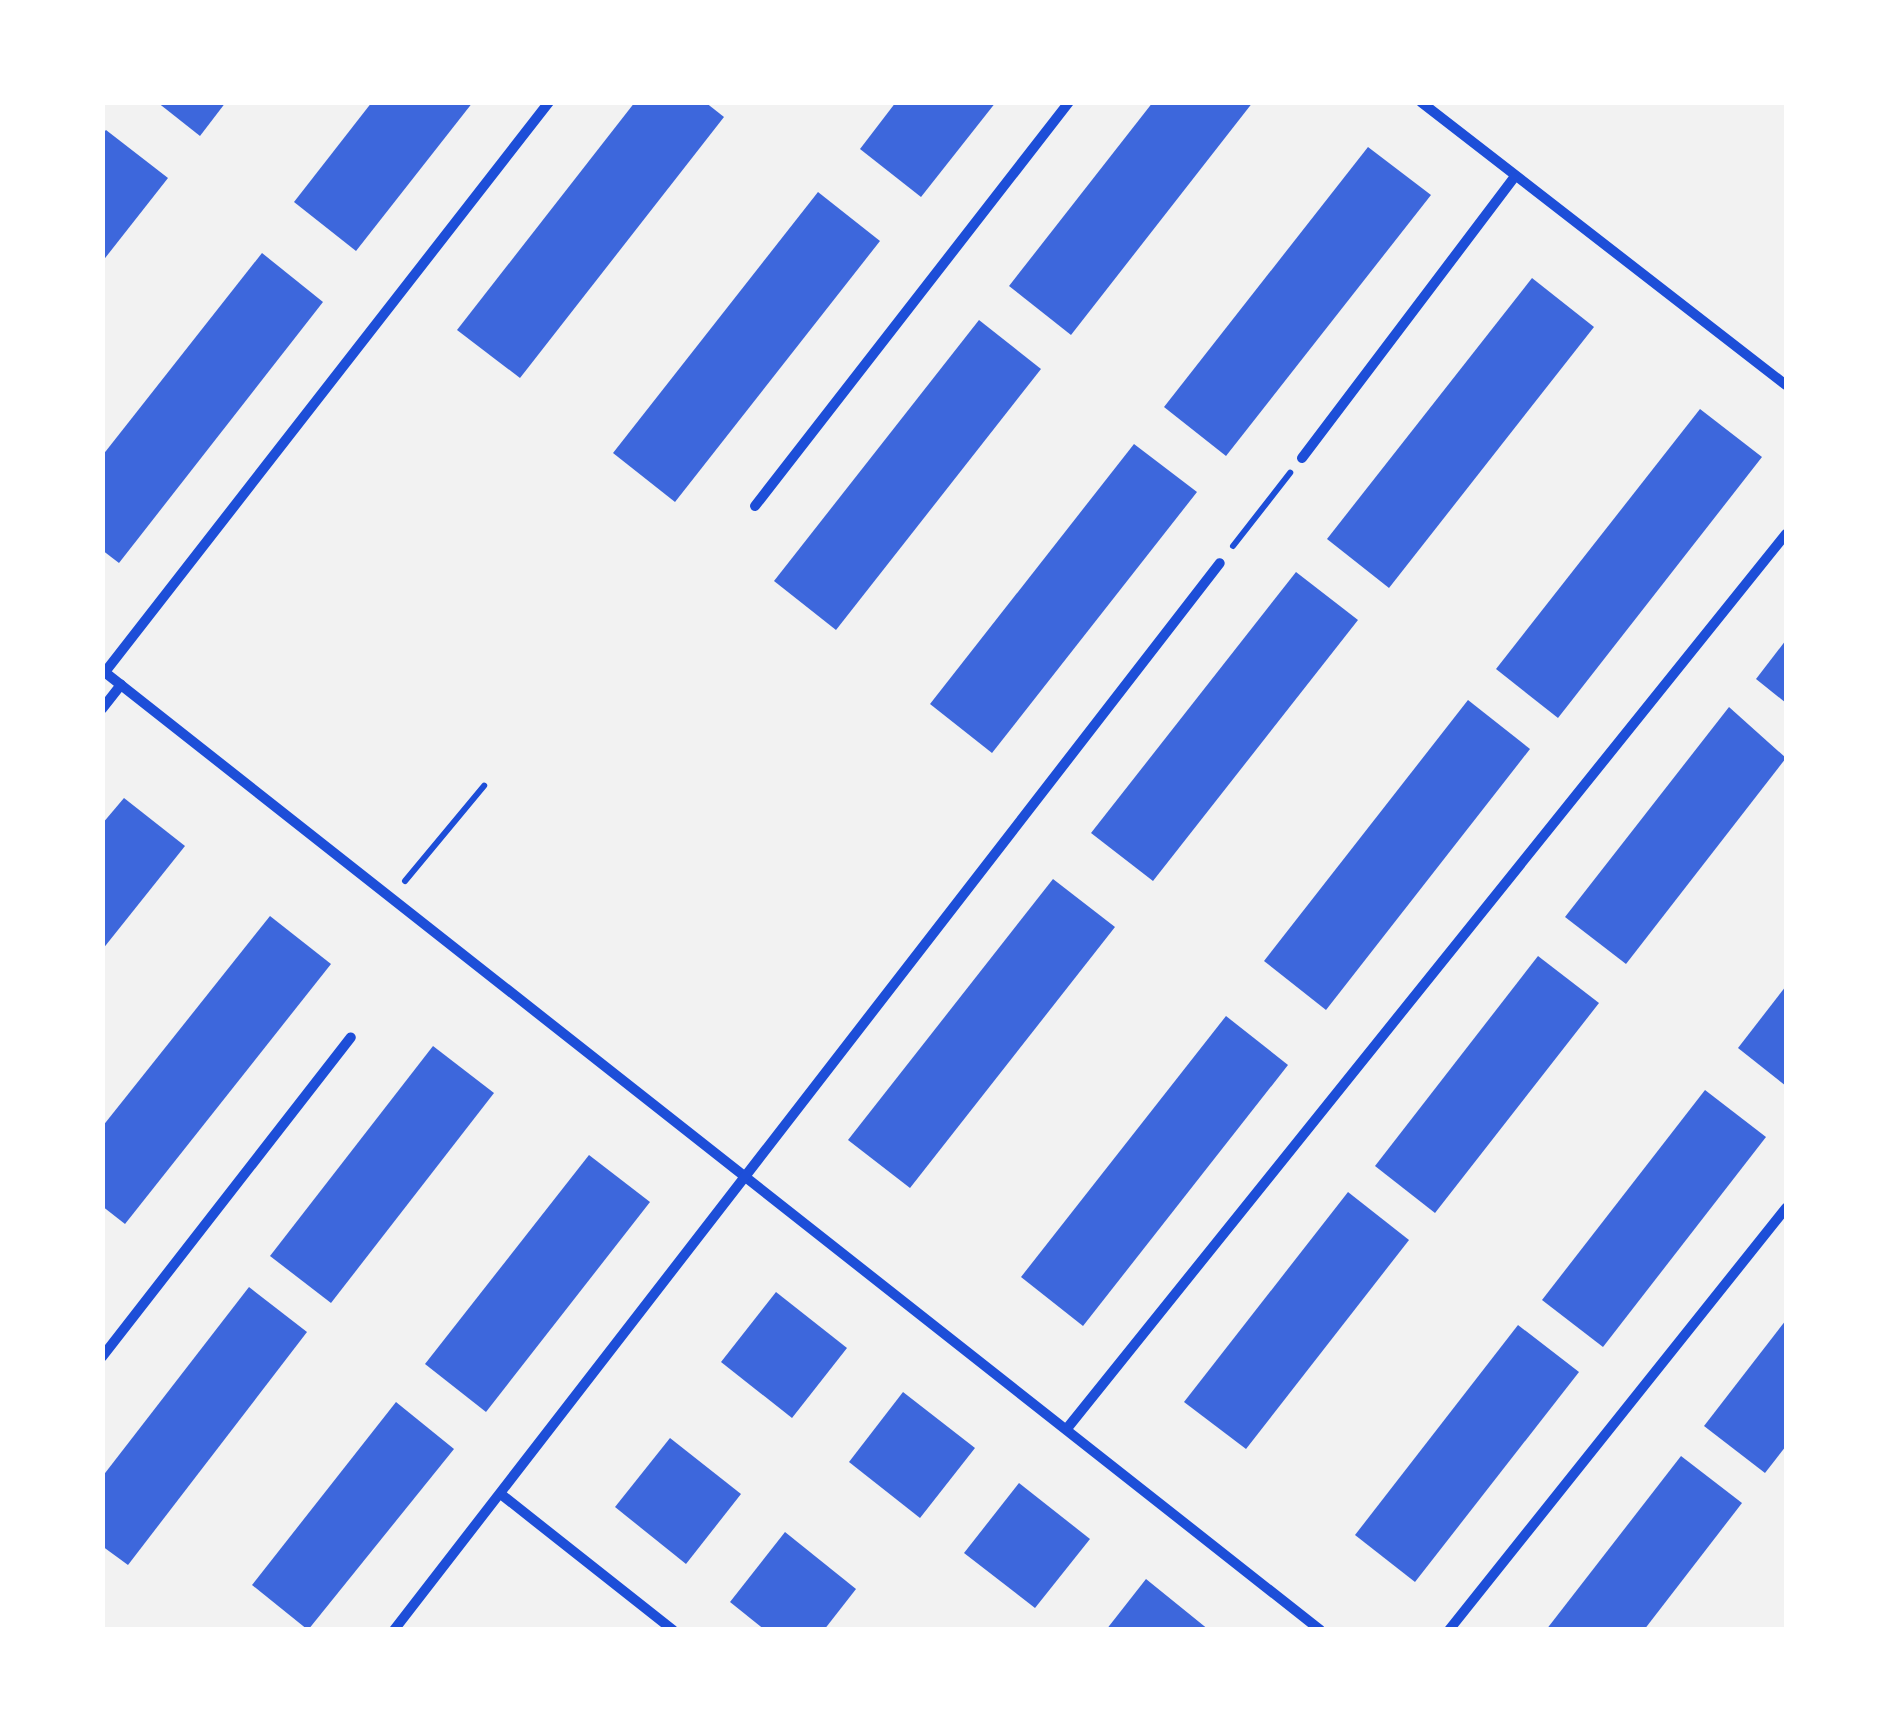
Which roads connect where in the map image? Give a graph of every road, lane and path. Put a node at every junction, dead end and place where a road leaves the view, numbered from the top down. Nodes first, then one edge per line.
1 (550, 102) edge
2 (1069, 102) edge
3 (1421, 102) edge
4 (1514, 178) junction
5 (1786, 385) edge
6 (1302, 458) joint
7 (754, 506) dead end
8 (1786, 534) edge
9 (1220, 563) joint
10 (104, 671) edge
11 (121, 685) junction
12 (102, 709) edge
13 (484, 786) dead end
14 (392, 896) junction
15 (351, 1037) dead end
16 (750, 1176) junction
17 (1786, 1208) edge
18 (102, 1356) edge
19 (1070, 1426) junction
20 (502, 1495) junction
21 (394, 1630) edge
22 (673, 1630) edge
23 (1320, 1630) edge
24 (1450, 1630) edge

1 - 10 street
2 - 7 street
3 - 4 street
4 - 5 street
4 - 6 street
6 - 9 path
8 - 19 street
9 - 16 street
10 - 11 street
11 - 12 street
11 - 14 street
13 - 14 path
14 - 16 street
15 - 18 street
16 - 19 street
16 - 20 street
17 - 24 street
19 - 23 street
20 - 21 street
20 - 22 street

